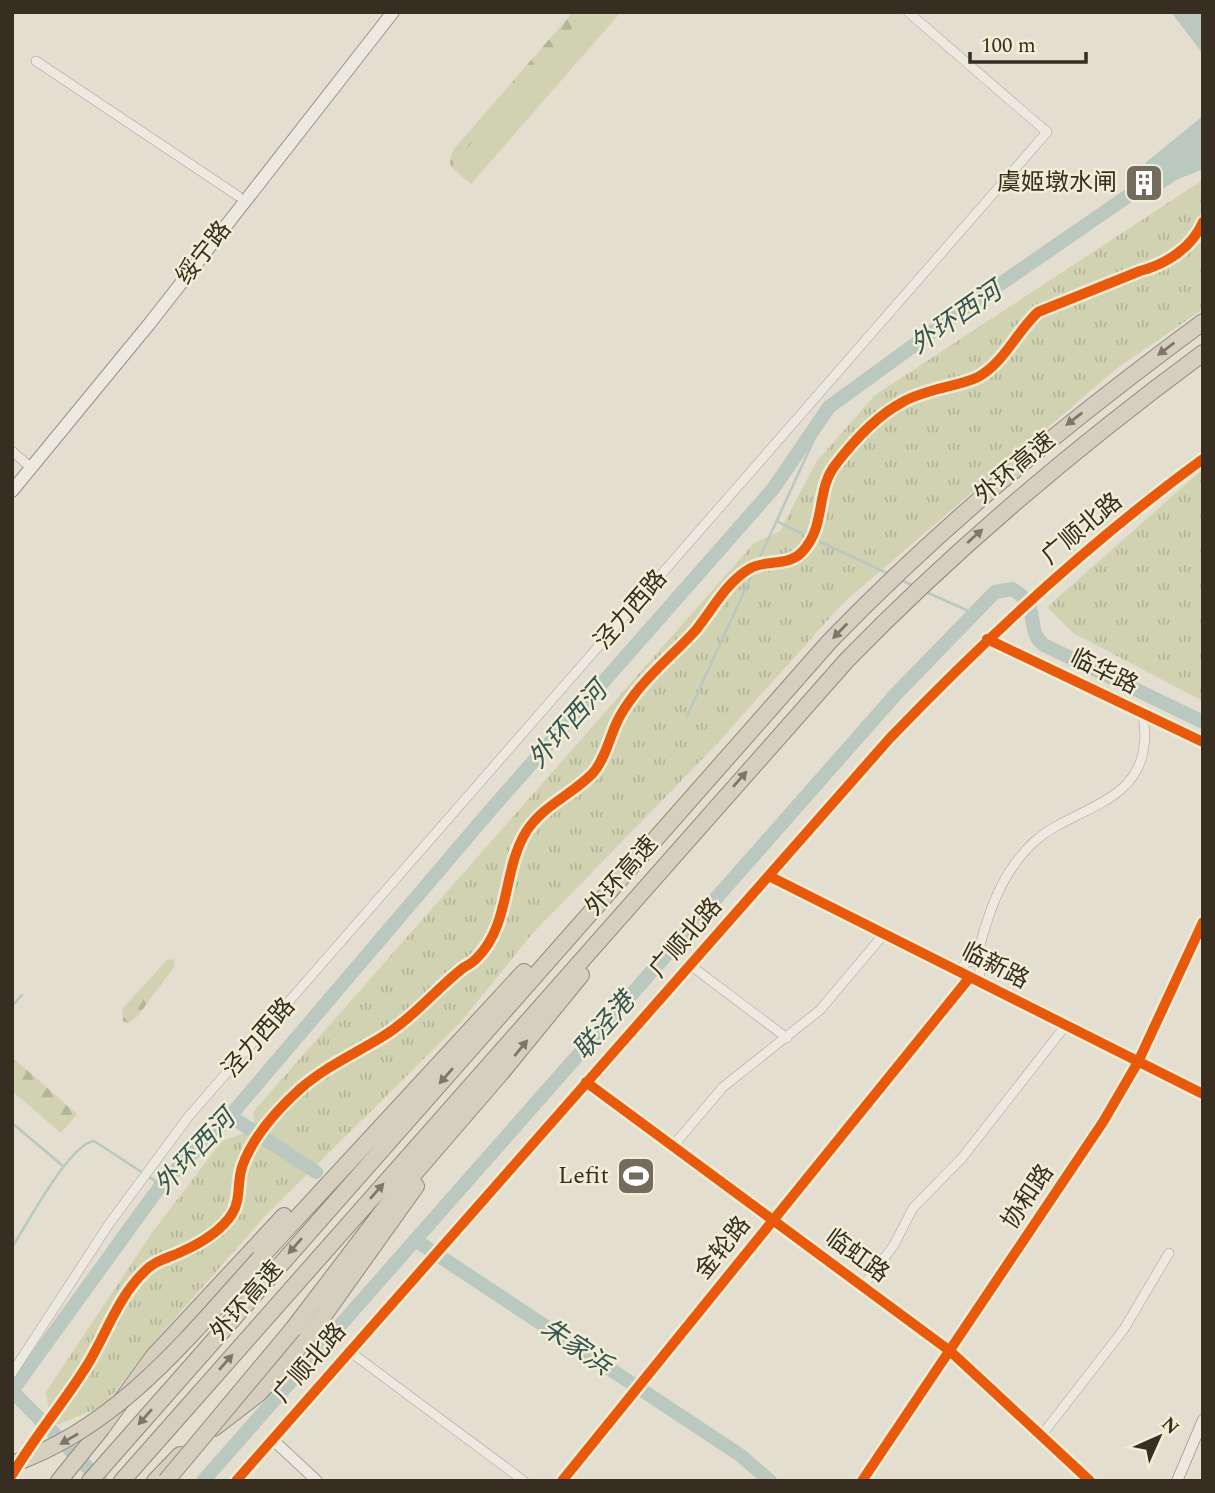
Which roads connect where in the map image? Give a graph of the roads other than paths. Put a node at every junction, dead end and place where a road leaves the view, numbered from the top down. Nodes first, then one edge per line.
1 (382, 12) edge
2 (393, 12) edge
3 (908, 12) edge
4 (36, 61) dead end
5 (239, 196) junction
6 (1203, 322) edge
7 (1203, 353) edge
8 (12, 451) edge
9 (1203, 459) edge
10 (27, 465) junction
11 (12, 477) edge
12 (12, 491) edge
13 (987, 639) junction
14 (1143, 714) junction
15 (1203, 742) edge
16 (677, 814) junction
17 (695, 830) junction
18 (769, 876) junction
19 (1203, 922) edge
20 (884, 934) junction
21 (975, 961) junction
22 (690, 965) junction
23 (958, 971) junction
24 (975, 980) junction
25 (1066, 1026) junction
26 (787, 1038) junction
27 (1138, 1062) junction
28 (423, 1081) junction
29 (586, 1082) junction
30 (1203, 1094) edge
31 (466, 1113) junction
32 (673, 1146) junction
33 (773, 1220) junction
34 (1169, 1253) dead end
35 (863, 1286) junction
36 (349, 1351) junction
37 (950, 1351) junction
38 (12, 1373) edge
39 (1203, 1420) edge
40 (1041, 1436) junction
41 (272, 1439) junction
42 (12, 1464) edge
43 (127, 1474) edge
44 (64, 1475) edge
45 (90, 1481) edge
46 (155, 1481) edge
47 (166, 1481) edge
48 (236, 1481) edge
49 (317, 1481) edge
50 (524, 1481) edge
51 (562, 1481) edge
52 (862, 1481) edge
53 (1090, 1481) edge
54 (1177, 1481) edge

1 - 5 main road, 绥宁路
2 - 10 main road, 绥宁路
3 - 38 street, 泾力西路
4 - 5 street
5 - 10 main road, 绥宁路
6 -> 16 highway, 外环高速
17 -> 7 highway, 外环高速
8 - 10 street
9 - 13 street, 广顺北路
10 - 11 main road, 绥宁路
10 - 12 main road, 绥宁路
13 - 14 street, 临华路
13 - 18 street, 广顺北路
14 - 15 street, 临华路
14 - 21 street
16 - 28 highway
16 -> 45 highway, 外环高速
31 -> 17 highway
43 -> 17 highway, 外环高速
18 - 20 street, 临新路
18 - 22 street, 广顺北路
19 - 27 main road, 协和路
20 - 23 street, 临新路
20 - 26 street
21 - 23 street
21 - 24 street
22 - 26 street
22 - 29 street, 广顺北路
23 - 24 street, 临新路
24 - 25 street, 临新路
24 - 33 street, 金轮路
25 - 27 street, 临新路
25 - 35 street
26 - 32 street
27 - 30 street, 临新路
27 - 37 main road, 协和路
28 -> 42 highway, bridge
28 - 44 highway
29 - 32 street, 临虹路
29 - 36 street, 广顺北路
31 - 46 highway
31 - 47 highway, bridge
32 - 33 street, 临虹路
33 - 35 street, 临虹路
33 - 51 street, 金轮路
34 - 40 street
35 - 37 street, 临虹路
36 - 41 street, 广顺北路
36 - 50 street
37 - 40 street, 临虹路
37 - 52 main road, 协和路
39 - 54 street
40 - 53 street, 临虹路
41 - 48 street, 广顺北路
41 - 49 street

